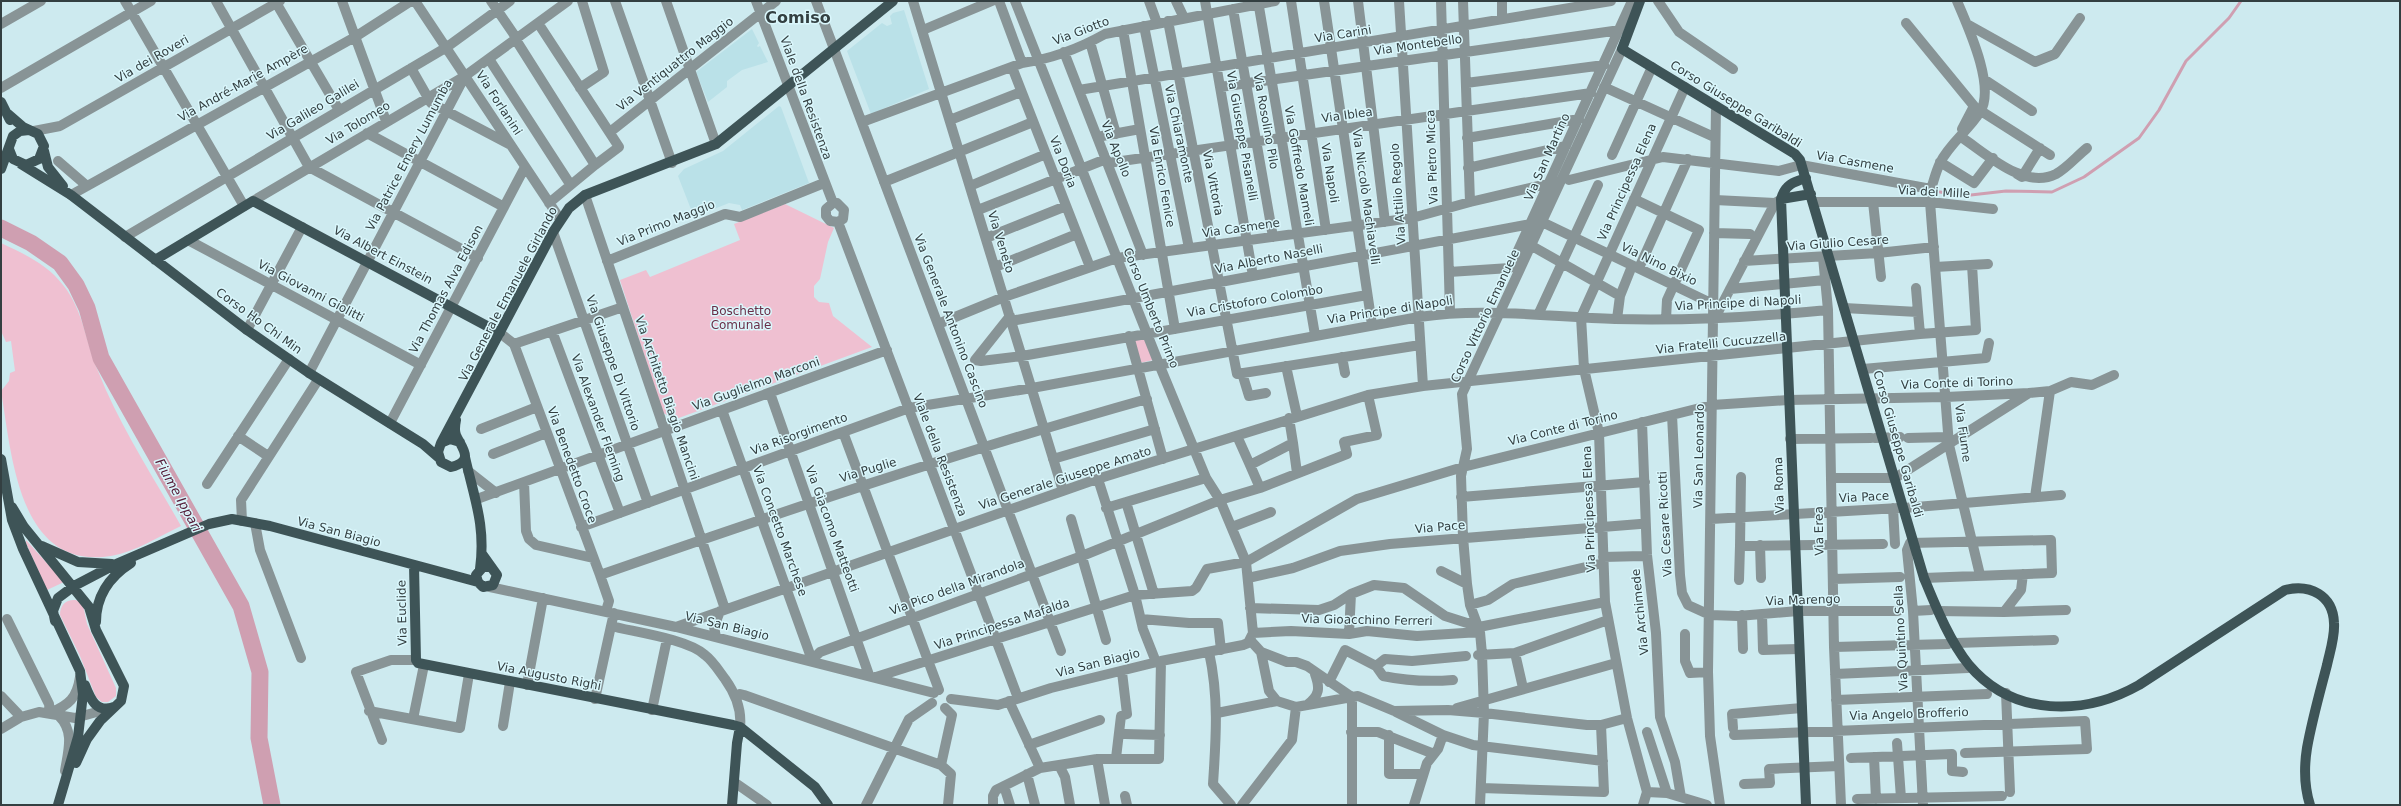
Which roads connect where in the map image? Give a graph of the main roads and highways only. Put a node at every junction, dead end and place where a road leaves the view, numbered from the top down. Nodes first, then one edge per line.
1 (893, 1) edge
2 (1640, 1) edge
3 (1622, 49) joint
4 (1, 102) edge
5 (8, 114) junction
6 (32, 130) junction
7 (44, 151) junction
8 (9, 155) edge
9 (1806, 178) junction
10 (71, 195) junction
11 (1812, 198) junction
12 (253, 201) joint
13 (1778, 201) junction
14 (155, 260) junction
15 (500, 333) junction
16 (456, 418) junction
17 (460, 442) junction
18 (442, 443) junction
19 (438, 457) junction
20 (464, 457) junction
21 (1, 459) edge
22 (452, 466) junction
23 (468, 474) junction
24 (9, 502) junction
25 (37, 543) junction
26 (148, 552) junction
27 (482, 554) junction
28 (116, 564) junction
29 (414, 565) junction
30 (490, 567) junction
31 (479, 570) junction
32 (462, 577) junction
33 (478, 582) junction
34 (74, 586) junction
35 (55, 621) junction
36 (96, 630) junction
37 (420, 662) joint
38 (80, 671) junction
39 (112, 708) junction
40 (740, 727) junction
41 (59, 802) edge
42 (732, 805) edge
43 (828, 805) edge
44 (1806, 805) edge
45 (2310, 805) edge

1 - 15 main road, Via Generale Emanuele Girlando
2 - 3 main road, Corso Vittorio Emanuele
3 - 9 main road, Corso Giuseppe Garibaldi
4 - 5 main road
5 - 6 main road
5 - 8 main road
6 - 7 main road
6 - 8 main road
7 - 8 main road
7 - 10 main road
8 - 10 main road
9 - 11 main road, Corso Giuseppe Garibaldi
9 - 13 main road
10 - 14 main road, Corso Ho Chi Min
11 - 13 main road, Via dei Mille
11 - 45 main road, Corso Giuseppe Garibaldi
12 - 14 main road, Via Tolomeo
12 - 15 main road, Via Albert Einstein
13 - 44 main road, Via Roma
14 - 19 main road, Corso Ho Chi Min
15 - 16 main road, Via Generale Emanuele Girlando
16 - 17 main road
16 - 18 main road, Via Generale Emanuele Girlando
17 - 18 main road
17 - 20 main road
18 - 19 main road
19 - 22 main road
20 - 22 main road
20 - 23 main road
21 - 24 main road
22 - 23 main road
23 - 27 main road
24 - 25 main road
24 - 35 main road
25 - 28 main road
25 - 34 main road
26 - 28 main road
26 - 29 main road, Via San Biagio
26 - 36 main road
27 - 30 main road
27 - 31 main road
28 - 34 main road
29 - 32 main road, Via San Biagio
29 - 37 main road, Via Euclide
30 - 31 main road
30 - 33 main road
31 - 32 main road
31 - 33 main road
32 - 33 main road, Via San Biagio
34 - 35 main road
34 - 36 main road
35 - 38 main road
36 - 39 main road
37 - 40 main road, Via Augusto Righi
38 - 39 main road
38 - 41 main road
39 - 41 main road
40 - 42 main road
40 - 43 main road

